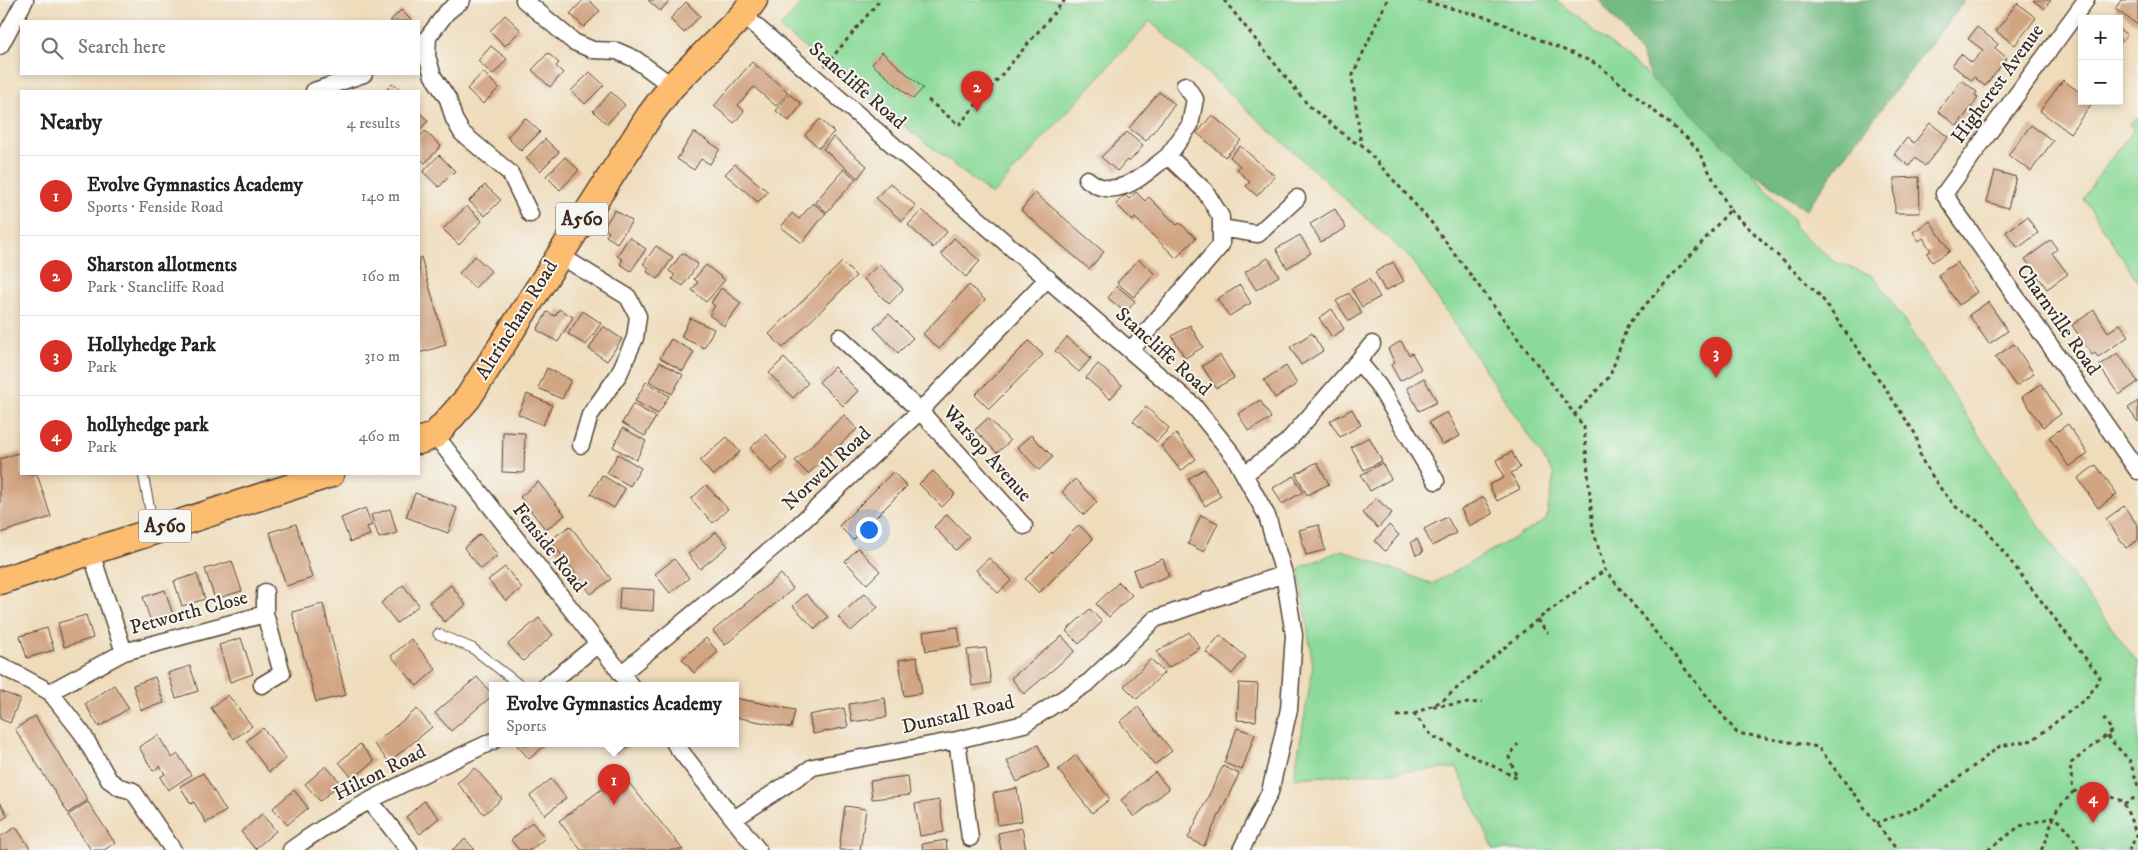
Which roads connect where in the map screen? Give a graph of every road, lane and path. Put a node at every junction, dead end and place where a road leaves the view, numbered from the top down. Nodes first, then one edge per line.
1 (25, 0) edge
2 (462, 0) edge
3 (524, 0) edge
4 (880, 0) edge
5 (1065, 0) edge
6 (1224, 0) edge
7 (1387, 0) edge
8 (1419, 0) edge
9 (2086, 0) edge
10 (749, 8) edge
11 (0, 46) edge
12 (424, 66) edge
13 (361, 75) edge
14 (815, 78) junction
15 (1185, 85) dead end
16 (672, 86) junction
17 (317, 90) edge
18 (928, 100) dead end
19 (1361, 144) junction
20 (1168, 156) junction
21 (1087, 179) dead end
22 (1944, 194) joint
23 (1296, 198) dead end
24 (1730, 210) junction
25 (530, 214) dead end
26 (1221, 228) junction
27 (559, 255) junction
28 (1048, 278) junction
29 (840, 337) dead end
30 (1372, 344) dead end
31 (1132, 350) junction
32 (1358, 361) junction
33 (920, 411) junction
34 (1574, 415) junction
35 (427, 438) edge
36 (580, 445) dead end
37 (2138, 471) edge
38 (1245, 474) junction
39 (143, 475) edge
40 (328, 475) edge
41 (1436, 482) dead end
42 (1024, 526) dead end
43 (154, 530) junction
44 (90, 550) junction
45 (1605, 570) junction
46 (1284, 574) junction
47 (0, 581) edge
48 (265, 592) dead end
49 (265, 614) junction
50 (1537, 620) junction
51 (1548, 633) dead end
52 (438, 634) dead end
53 (598, 644) junction
54 (124, 652) junction
55 (0, 665) edge
56 (626, 680) edge
57 (516, 682) edge
58 (551, 682) edge
59 (262, 685) dead end
60 (50, 692) junction
61 (1482, 702) dead end
62 (1432, 706) junction
63 (1414, 714) junction
64 (1397, 716) dead end
65 (2103, 717) dead end
66 (2107, 736) junction
67 (957, 740) junction
68 (489, 743) edge
69 (1518, 744) dead end
70 (677, 747) edge
71 (2138, 786) edge
72 (2073, 792) junction
73 (2138, 796) edge
74 (370, 801) junction
75 (2124, 804) junction
76 (2054, 817) junction
77 (734, 819) junction
78 (1877, 823) junction
79 (970, 838) dead end
80 (173, 850) edge
81 (291, 850) edge
82 (408, 850) edge
83 (758, 850) edge
84 (1241, 850) edge
85 (1897, 850) edge
86 (1988, 850) edge
87 (2042, 850) edge
88 (2079, 850) edge
89 (2129, 850) edge

1 - 11 street
2 - 12 street
3 - 16 street
4 - 14 path
5 - 18 path
6 - 19 path
7 - 19 path
8 - 24 path
9 - 22 street, Highcrest Avenue
10 - 14 street, Stancliffe Road
10 - 16 main road, Altrincham Road / A560
12 - 25 street
13 - 17 street
14 - 28 street, Stancliffe Road
15 - 20 street
16 - 27 main road, Altrincham Road / A560
19 - 34 path
20 - 21 street
20 - 26 street
22 - 37 street, Charnville Road
23 - 26 street
24 - 34 path
24 - 78 path
26 - 31 street
27 - 35 main road, Altrincham Road / A560
27 - 36 street
28 - 31 street, Stancliffe Road
28 - 33 street, Norwell Road
29 - 33 street, Warsop Avenue
30 - 32 street
31 - 38 street, Stancliffe Road
32 - 38 street
32 - 41 street
33 - 42 street, Warsop Avenue
33 - 56 street, Norwell Road
34 - 45 path
35 - 53 street, Fenside Road
38 - 46 street, Stancliffe Road
39 - 43 lane
40 - 43 main road, A560
43 - 44 main road, A560
44 - 47 main road, A560
44 - 54 street, Petworth Close
45 - 50 path
45 - 78 path
46 - 67 street, Dunstall Road
46 - 84 street, Stancliffe Road
48 - 49 street, Petworth Close
49 - 54 street, Petworth Close
49 - 59 street, Petworth Close
50 - 51 path
50 - 62 path
52 - 57 lane
53 - 56 street, Fenside Road
53 - 58 street
54 - 60 street, Petworth Close
55 - 60 street
60 - 80 street
61 - 62 path
62 - 63 path
63 - 64 path
63 - 69 path
65 - 66 path
66 - 71 path
66 - 72 path
67 - 77 street, Dunstall Road
67 - 79 street
68 - 74 street, Hilton Road
70 - 77 street
72 - 75 path
72 - 76 path
73 - 75 path
74 - 81 street, Hilton Road
74 - 82 street
75 - 89 path
76 - 86 path
76 - 87 path
76 - 88 path
77 - 83 street
78 - 85 path

